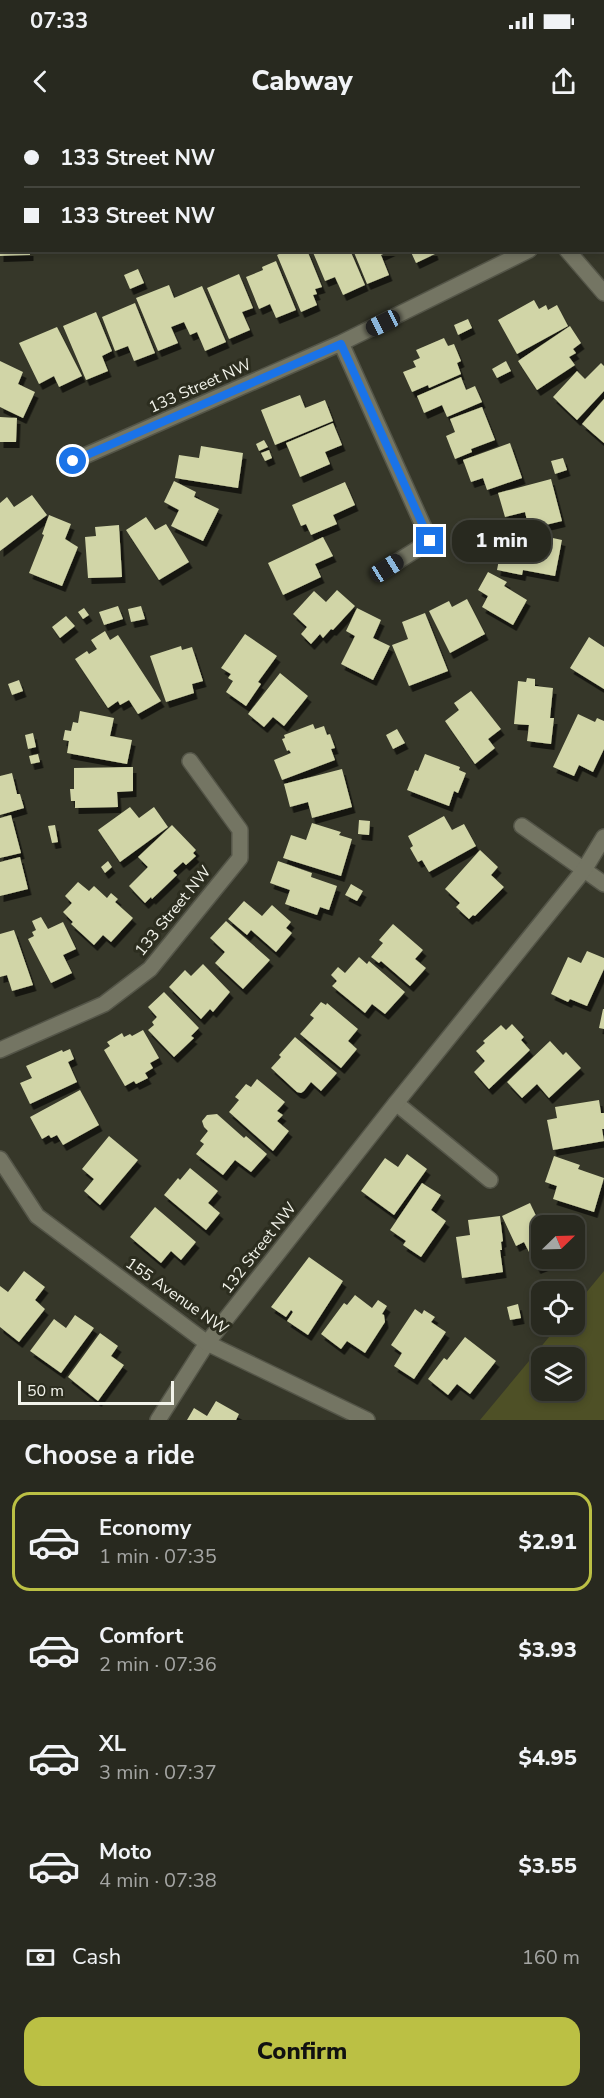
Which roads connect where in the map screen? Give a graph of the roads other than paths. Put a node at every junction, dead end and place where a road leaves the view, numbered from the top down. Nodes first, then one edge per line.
1 (525, 252) edge
2 (569, 252) edge
3 (604, 293) edge
4 (341, 344) junction
5 (73, 461) dead end
6 (387, 568) dead end
7 (190, 761) dead end
8 (522, 826) dead end
9 (604, 837) edge
10 (584, 870) junction
11 (604, 884) edge
12 (0, 1050) edge
13 (396, 1103) junction
14 (0, 1159) edge
15 (490, 1180) dead end
16 (207, 1343) junction
17 (158, 1420) edge
18 (367, 1420) edge

1 - 4 street, 133 Street NW
2 - 3 street
4 - 5 street, 133 Street NW
4 - 6 street
7 - 12 street, 133 Street NW
8 - 10 street
9 - 10 street, 132 Street NW
10 - 11 street
10 - 13 street, 132 Street NW
13 - 15 street
13 - 16 street, 132 Street NW
14 - 16 street, 155 Avenue NW
16 - 17 street, 132 Street NW
16 - 18 street, 155 Avenue NW

